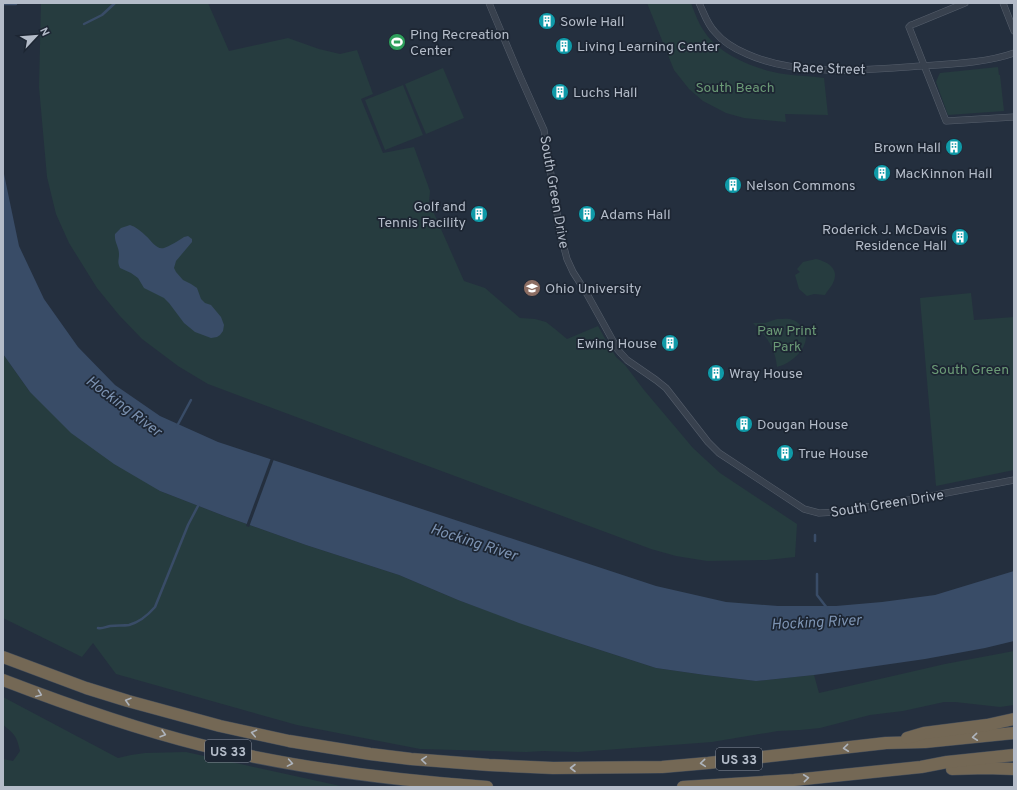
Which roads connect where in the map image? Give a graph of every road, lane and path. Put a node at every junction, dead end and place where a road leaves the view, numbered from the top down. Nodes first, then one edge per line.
1 (490, 3) edge
2 (700, 3) edge
3 (965, 3) edge
4 (1003, 3) edge
5 (1014, 31) edge
6 (1014, 53) edge
7 (924, 66) junction
8 (1014, 116) edge
9 (1014, 480) edge
10 (3, 657) edge
11 (3, 680) edge
12 (1014, 719) edge
13 (1014, 733) edge
14 (886, 743) junction
15 (1014, 755) edge
16 (920, 766) junction
17 (1014, 769) edge
18 (487, 787) edge
19 (683, 787) edge

1 - 9 street, South Green Drive
2 - 7 street, Race Street
3 - 7 street
4 - 5 street
6 - 7 street, Race Street
7 - 8 street
14 -> 10 highway, US 33
11 -> 18 highway, US 33
12 - 14 highway
13 -> 14 highway, US 33
15 - 16 highway, US 33
16 - 17 highway
19 -> 16 highway, US 33

